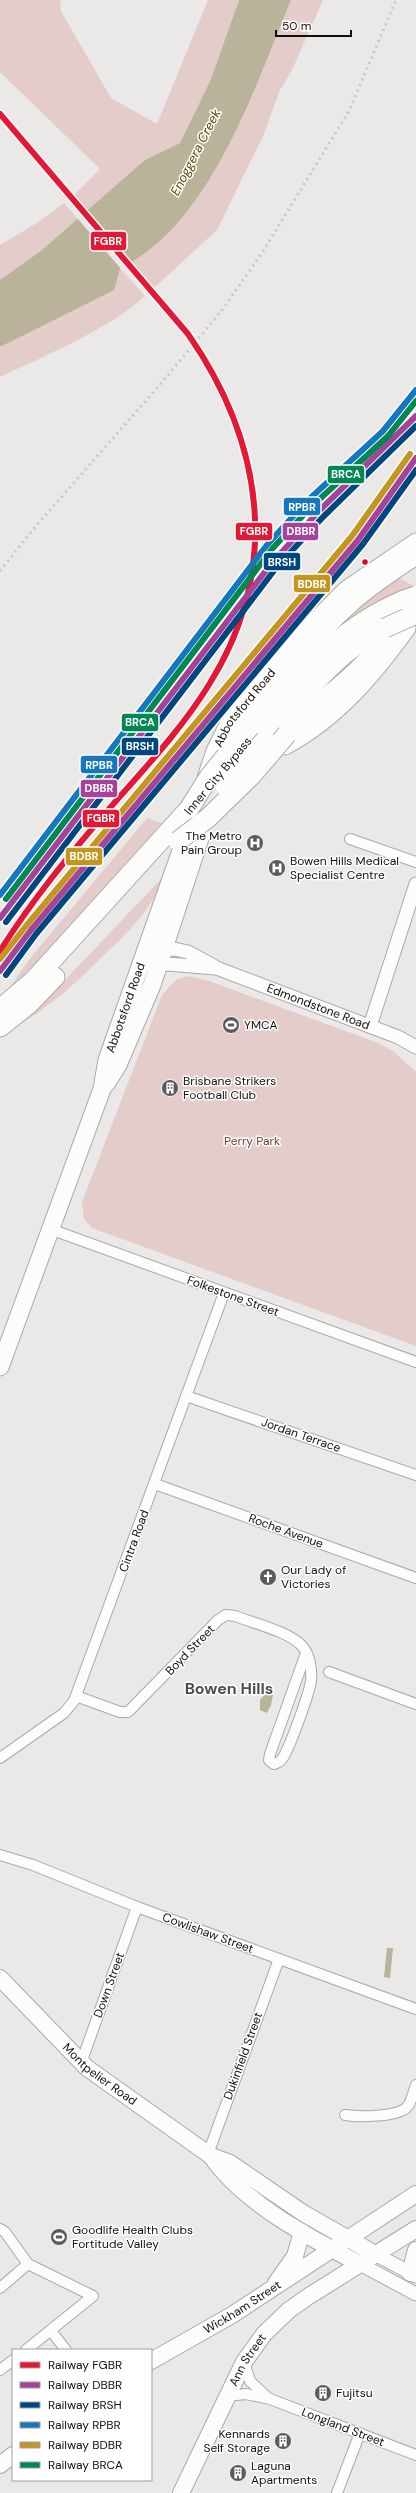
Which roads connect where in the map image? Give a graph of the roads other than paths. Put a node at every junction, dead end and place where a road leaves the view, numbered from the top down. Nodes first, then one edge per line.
1 (416, 553) edge
2 (411, 609) edge
3 (386, 633) junction
4 (286, 740) junction
5 (186, 813) junction
6 (201, 836) dead end
7 (350, 839) dead end
8 (175, 844) junction
9 (416, 862) edge
10 (416, 884) edge
11 (163, 956) junction
12 (144, 959) junction
13 (0, 1009) edge
14 (370, 1026) junction
15 (0, 1027) edge
16 (416, 1047) edge
17 (102, 1089) junction
18 (50, 1229) junction
19 (224, 1293) junction
20 (416, 1362) edge
21 (0, 1367) edge
22 (186, 1396) junction
23 (416, 1475) edge
24 (155, 1484) junction
25 (416, 1578) edge
26 (306, 1653) junction
27 (329, 1672) dead end
28 (76, 1696) junction
29 (416, 1704) edge
30 (0, 1758) edge
31 (0, 1855) edge
32 (137, 1907) junction
33 (279, 1959) junction
34 (0, 1978) edge
35 (416, 2009) edge
36 (81, 2063) junction
37 (416, 2085) edge
38 (345, 2115) dead end
39 (210, 2155) junction
40 (416, 2194) edge
41 (0, 2229) edge
42 (416, 2229) edge
43 (302, 2232) junction
44 (346, 2239) junction
45 (331, 2250) junction
46 (416, 2250) edge
47 (375, 2254) junction
48 (28, 2264) junction
49 (360, 2264) junction
50 (413, 2274) edge
51 (273, 2287) junction
52 (0, 2288) edge
53 (416, 2294) edge
54 (51, 2331) junction
55 (27, 2349) edge
56 (65, 2349) edge
57 (152, 2360) edge
58 (12, 2361) edge
59 (244, 2362) junction
60 (0, 2370) edge
61 (226, 2396) junction
62 (270, 2399) junction
63 (360, 2433) junction
64 (416, 2455) edge
65 (12, 2456) edge
66 (0, 2465) edge
67 (181, 2493) edge
68 (337, 2493) edge

1 - 5 highway, bridge
1 - 12 highway, Abbotsford Road
2 - 3 highway, Inner City Bypass, bridge
2 - 4 highway
2 - 5 highway, Inner City Bypass, bridge
3 - 4 highway
3 - 8 highway, Inner City Bypass, bridge
4 - 8 highway, bridge
5 - 13 highway, Inner City Bypass
6 - 11 highway, Abbotsford Road
7 - 9 street
8 - 15 highway, Inner City Bypass
10 - 14 street
11 - 12 street, Edmondstone Road
11 - 14 street, Edmondstone Road
11 - 17 highway, Abbotsford Road
12 - 17 highway, Abbotsford Road
14 - 16 street, Edmondstone Road
17 - 18 highway, Abbotsford Road
18 - 19 street, Folkestone Street
18 - 21 highway, Abbotsford Road
19 - 20 street, Folkestone Street
19 - 22 street, Cintra Road
22 - 23 street, Jordan Terrace
22 - 24 street, Cintra Road
24 - 25 street, Roche Avenue
24 - 28 street, Cintra Road
26 - 26 street, Boyd Street
26 - 28 street, Boyd Street
27 - 29 street
28 - 30 street, Cintra Road
31 - 32 street, Cowlishaw Street
32 - 33 street, Cowlishaw Street
32 - 36 street, Down Street
33 - 35 street, Cowlishaw Street
33 - 39 street, Dukinfield Street
34 - 36 main road, Montpelier Road
36 - 39 main road, Montpelier Road
37 - 38 street
39 - 43 main road, Montpelier Road
39 - 44 main road, Montpelier Road
40 - 44 main road, Wickham Street
41 - 48 street
42 - 47 main road, Ann Street
43 - 45 main road, Montpelier Road
43 - 51 main road
44 - 45 main road, Wickham Street
44 - 47 main road, Montpelier Road
45 - 49 main road, Montpelier Road
45 - 51 main road, Wickham Street
46 - 50 main road
47 - 49 main road, Ann Street
47 - 50 street
48 - 52 street
48 - 54 street
49 - 53 street
49 - 59 main road, Ann Street
51 - 57 main road, Wickham Street
54 - 55 street
54 - 56 street
58 - 60 street
59 - 61 main road, Ann Street
59 - 62 street, Longland Street
61 - 62 street, Longland Street
61 - 67 main road, Ann Street
62 - 63 street, Longland Street
63 - 64 street, Longland Street
63 - 68 street
65 - 66 main road

